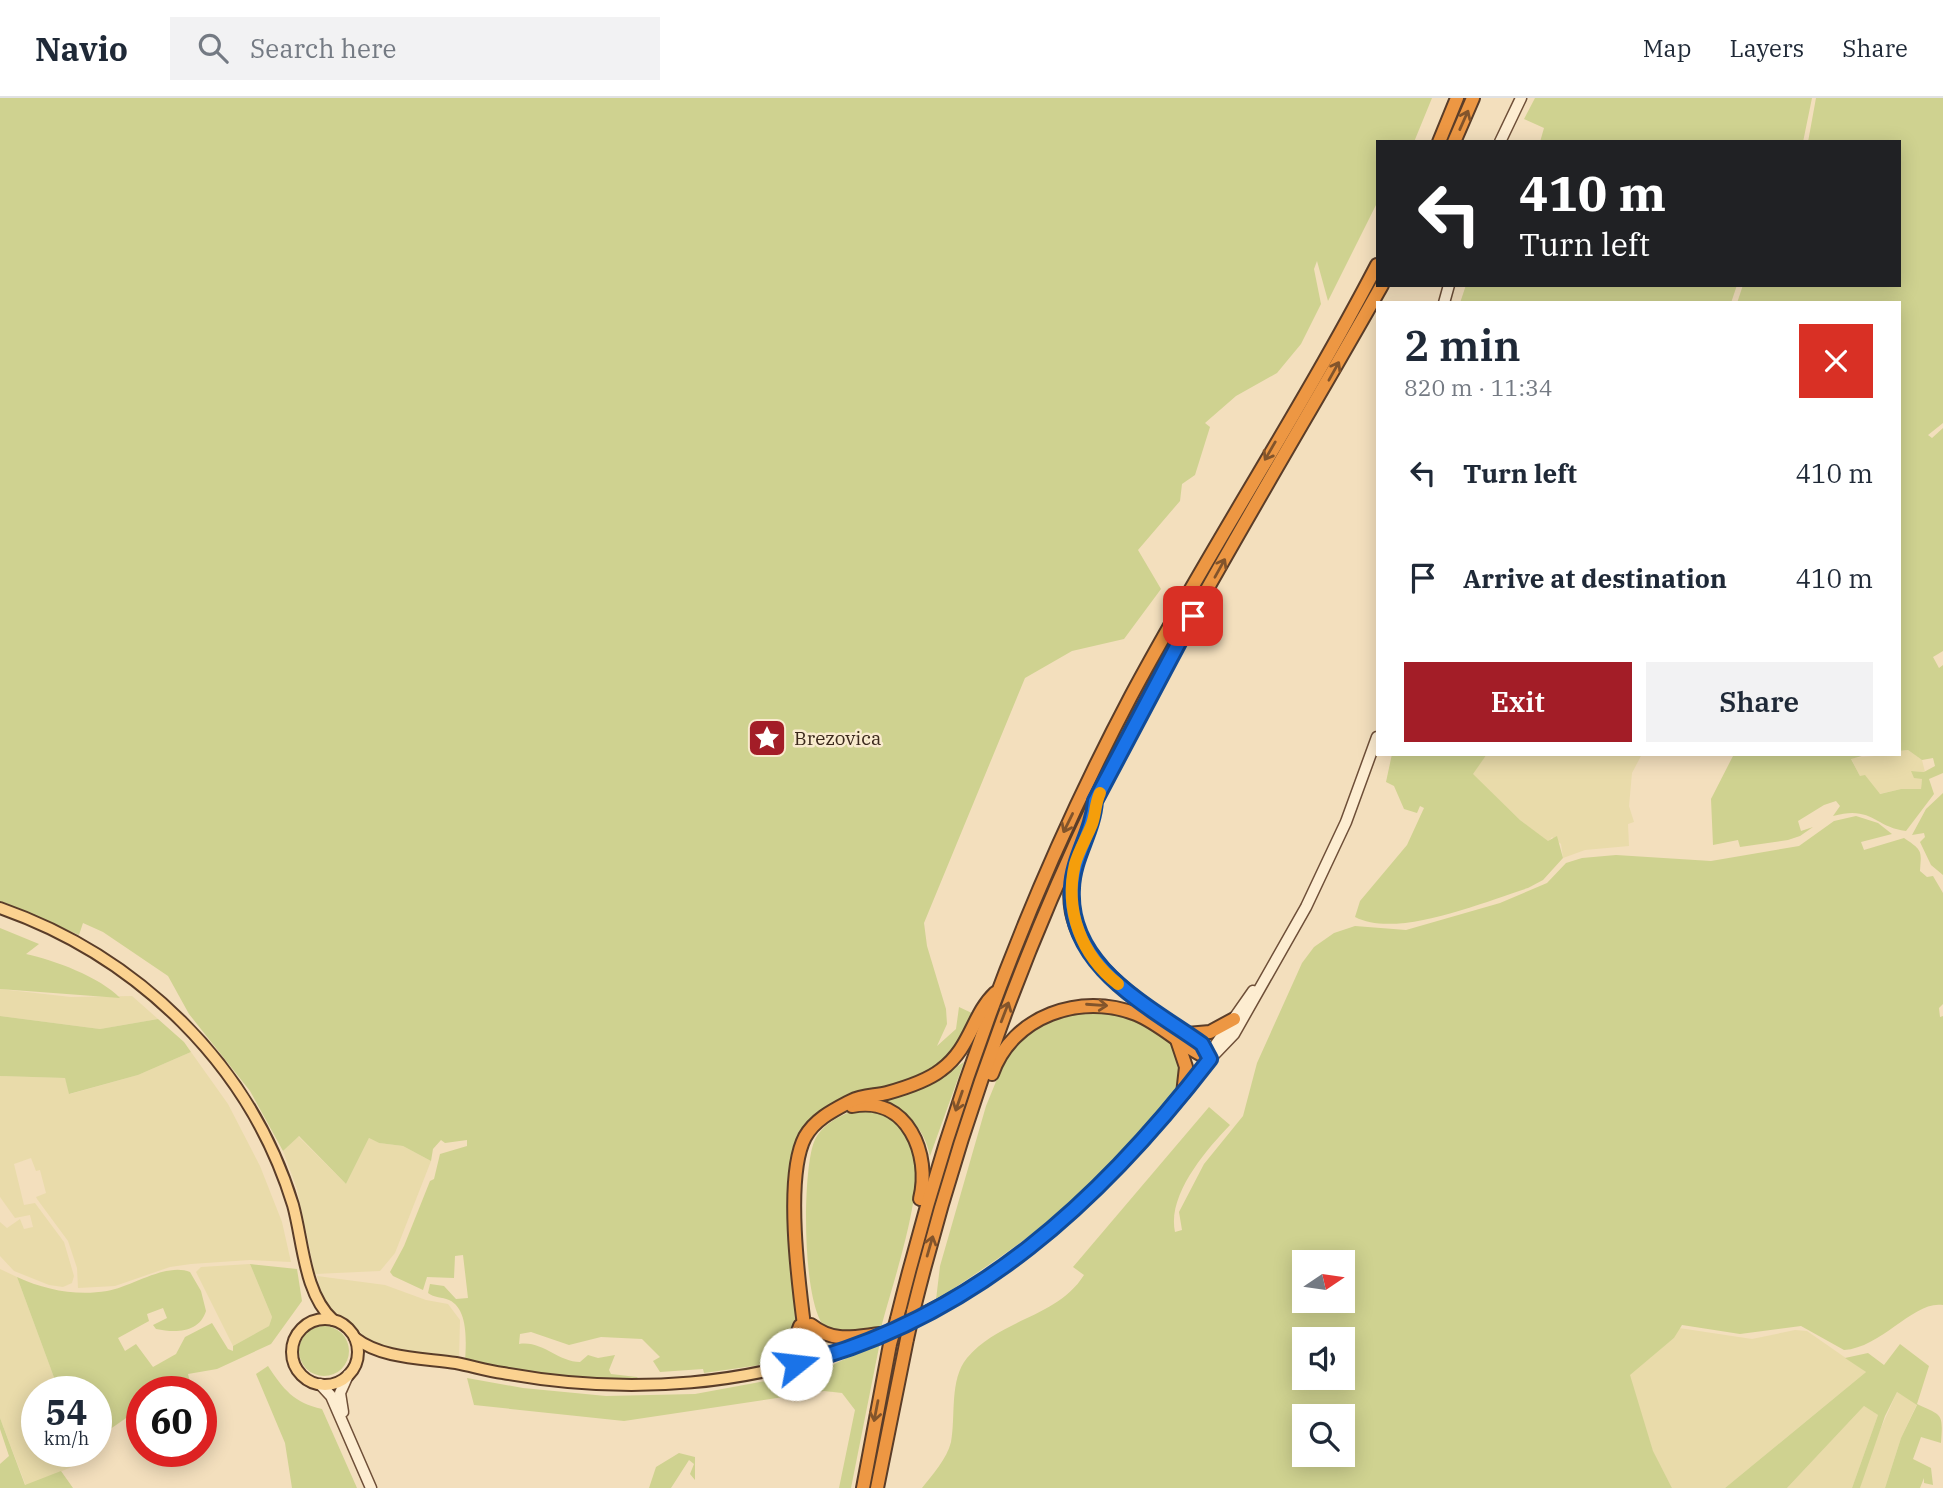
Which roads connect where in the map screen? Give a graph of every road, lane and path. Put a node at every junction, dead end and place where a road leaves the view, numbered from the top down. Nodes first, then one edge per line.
1 (1457, 98) edge
2 (1473, 98) edge
3 (1521, 98) edge
4 (1440, 140) edge
5 (1455, 140) edge
6 (1501, 140) edge
7 (1376, 267) edge
8 (1381, 287) edge
9 (1376, 740) edge
10 (1095, 801) junction
11 (0, 908) edge
12 (1263, 979) junction
13 (998, 990) junction
14 (1234, 1019) junction
15 (1182, 1036) junction
16 (1210, 1059) junction
17 (1183, 1094) junction
18 (838, 1109) junction
19 (965, 1122) junction
20 (917, 1236) junction
21 (308, 1266) junction
22 (802, 1307) junction
23 (333, 1320) junction
24 (811, 1325) junction
25 (303, 1327) junction
26 (880, 1334) junction
27 (355, 1338) junction
28 (383, 1353) junction
29 (814, 1360) junction
30 (351, 1371) junction
31 (770, 1371) junction
32 (320, 1384) junction
33 (348, 1437) junction
34 (371, 1488) edge
35 (863, 1488) edge
36 (877, 1488) edge

1 - 4 highway
5 -> 2 highway
3 - 6 main road
7 -> 13 highway
10 -> 8 highway
9 - 12 main road
10 - 15 highway
19 -> 10 highway
11 - 21 main road
12 - 14 main road
12 - 16 main road
13 - 18 highway
13 -> 20 highway
14 - 15 highway
14 - 16 main road
15 - 16 highway
15 - 17 highway
19 -> 15 highway
16 - 17 main road
17 - 26 main road
18 - 20 highway
18 - 22 highway
36 -> 19 highway, bridge
20 -> 35 highway, bridge
21 - 23 main road
21 - 25 main road
22 - 24 highway
22 - 29 highway
22 - 31 highway
23 - 25 main road
23 - 27 main road
24 - 26 highway
24 - 29 highway
25 - 32 main road
26 - 29 main road
27 - 28 main road
27 - 30 main road
28 - 30 main road
28 - 31 main road
29 - 31 main road
30 - 32 main road
30 - 33 main road
32 - 33 main road
33 - 34 main road

